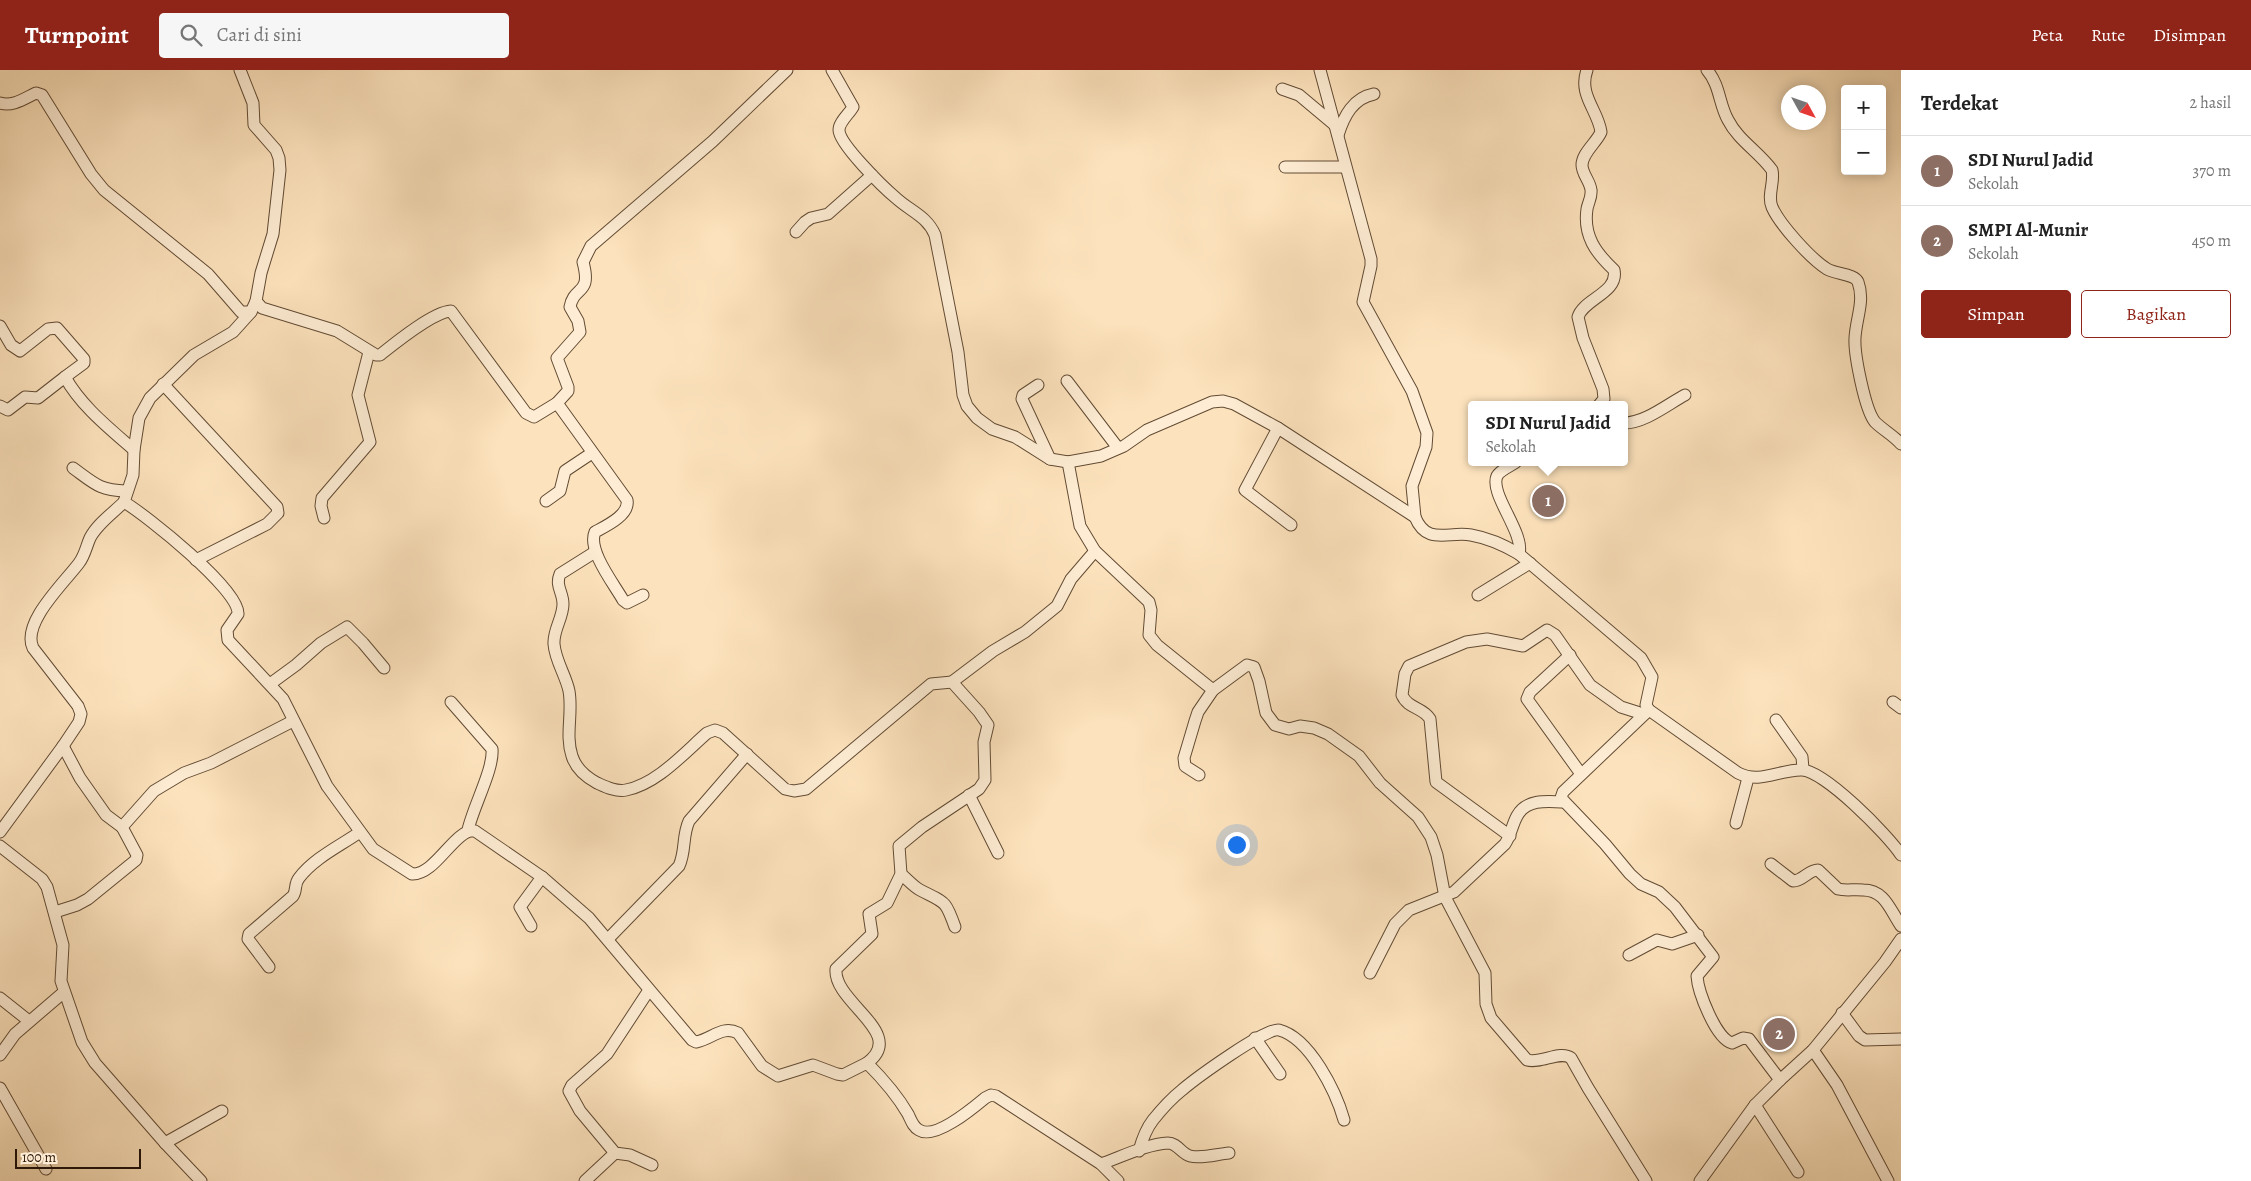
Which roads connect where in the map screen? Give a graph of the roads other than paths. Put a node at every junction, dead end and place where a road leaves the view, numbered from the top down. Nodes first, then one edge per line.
1 (240, 70) edge
2 (787, 70) edge
3 (832, 70) edge
4 (1320, 70) edge
5 (1587, 70) edge
6 (1707, 70) edge
7 (1282, 89) dead end
8 (1374, 94) dead end
9 (0, 103) edge
10 (1337, 130) junction
11 (1286, 166) dead end
12 (1345, 167) junction
13 (872, 175) junction
14 (796, 232) dead end
15 (253, 307) junction
16 (0, 326) edge
17 (369, 352) junction
18 (64, 377) junction
19 (1067, 381) dead end
20 (162, 384) junction
21 (1038, 384) dead end
22 (1686, 394) dead end
23 (1603, 401) edge
24 (557, 403) junction
25 (0, 406) edge
26 (1628, 423) edge
27 (1278, 428) junction
28 (1901, 444) edge
29 (1118, 448) junction
30 (134, 450) junction
31 (592, 453) junction
32 (1050, 459) junction
33 (1068, 462) junction
34 (1510, 466) edge
35 (73, 468) dead end
36 (125, 496) junction
37 (546, 501) dead end
38 (1416, 517) junction
39 (324, 518) dead end
40 (1291, 525) dead end
41 (1095, 551) junction
42 (595, 552) junction
43 (1519, 554) junction
44 (196, 560) junction
45 (1530, 563) junction
46 (643, 595) dead end
47 (1478, 595) dead end
48 (1570, 655) junction
49 (384, 668) dead end
50 (952, 682) junction
51 (270, 684) junction
52 (1213, 690) junction
53 (450, 702) dead end
54 (1646, 712) junction
55 (1776, 720) dead end
56 (293, 721) junction
57 (63, 746) junction
58 (747, 754) junction
59 (1803, 769) junction
60 (1581, 774) junction
61 (1198, 775) dead end
62 (1748, 778) junction
63 (969, 795) junction
64 (1563, 802) junction
65 (1736, 823) dead end
66 (122, 827) junction
67 (468, 830) junction
68 (0, 832) edge
69 (360, 832) junction
70 (1510, 836) junction
71 (0, 846) edge
72 (998, 853) dead end
73 (1901, 855) edge
74 (1771, 864) dead end
75 (902, 874) junction
76 (542, 877) junction
77 (1445, 897) junction
78 (55, 912) junction
79 (531, 926) dead end
80 (1901, 926) edge
81 (955, 927) dead end
82 (1698, 935) junction
83 (1901, 938) edge
84 (608, 939) junction
85 (1629, 955) dead end
86 (270, 966) dead end
87 (1370, 973) dead end
88 (649, 990) junction
89 (64, 992) junction
90 (0, 998) edge
91 (1842, 1013) junction
92 (29, 1021) junction
93 (1255, 1038) junction
94 (1901, 1038) edge
95 (1814, 1050) junction
96 (0, 1055) edge
97 (867, 1064) junction
98 (1280, 1074) dead end
99 (1780, 1080) junction
100 (0, 1088) edge
101 (1755, 1105) junction
102 (222, 1111) dead end
103 (1344, 1120) dead end
104 (164, 1143) junction
105 (1139, 1151) junction
106 (615, 1153) junction
107 (1229, 1153) dead end
108 (1101, 1164) junction
109 (652, 1165) dead end
110 (46, 1169) dead end
111 (1798, 1172) dead end
112 (1701, 1180) edge
113 (201, 1181) edge
114 (585, 1181) edge
115 (1118, 1181) edge
116 (1646, 1181) edge
117 (1888, 1181) edge

1 - 15 street
2 - 24 street
3 - 13 street
4 - 10 street
5 - 23 street
6 - 28 street
7 - 10 street
8 - 10 street
9 - 15 street
10 - 12 street
11 - 12 street
12 - 38 street
13 - 14 street
13 - 32 street
15 - 17 street
15 - 20 street
16 - 18 street
17 - 24 street
17 - 39 street
18 - 25 street
18 - 30 street
19 - 29 street
20 - 30 street
20 - 44 street
21 - 32 street
22 - 26 street
24 - 31 street
27 - 29 street
27 - 38 street
27 - 40 street
29 - 33 street
30 - 36 street
31 - 37 street
31 - 42 street
32 - 33 street
33 - 41 street
34 - 43 street
35 - 36 street
36 - 44 street
36 - 57 street
38 - 43 street
41 - 50 street
41 - 52 street
42 - 46 street
42 - 58 street
43 - 45 street
44 - 51 street
45 - 47 street
45 - 54 street
48 - 54 street
48 - 60 street
48 - 70 street
49 - 51 street
50 - 58 street
50 - 63 street
51 - 56 street
52 - 61 street
52 - 77 street
53 - 67 street
54 - 60 street
54 - 62 street
55 - 59 street
56 - 66 street
56 - 69 street
57 - 66 street
57 - 68 street
58 - 84 street
59 - 62 street
59 - 73 street
60 - 64 street
62 - 65 street
63 - 72 street
63 - 75 street
64 - 70 street
64 - 82 street
66 - 78 street
67 - 69 street
67 - 76 street
69 - 86 street
70 - 77 street
71 - 78 street
74 - 80 street
75 - 81 street
75 - 97 street
76 - 79 street
76 - 84 street
77 - 87 street
77 - 116 street
78 - 89 street
82 - 85 street
82 - 99 street
83 - 91 street
84 - 88 street
88 - 97 street
88 - 106 street
89 - 92 street
89 - 104 street
90 - 92 street
91 - 94 street
91 - 95 street
92 - 96 street
93 - 98 street
93 - 103 street
93 - 105 street
95 - 99 street
95 - 117 street
97 - 108 street
99 - 101 street
100 - 110 street
101 - 111 street
101 - 112 street
102 - 104 street
104 - 113 street
105 - 107 street
105 - 108 street
106 - 109 street
106 - 114 street
108 - 115 street

